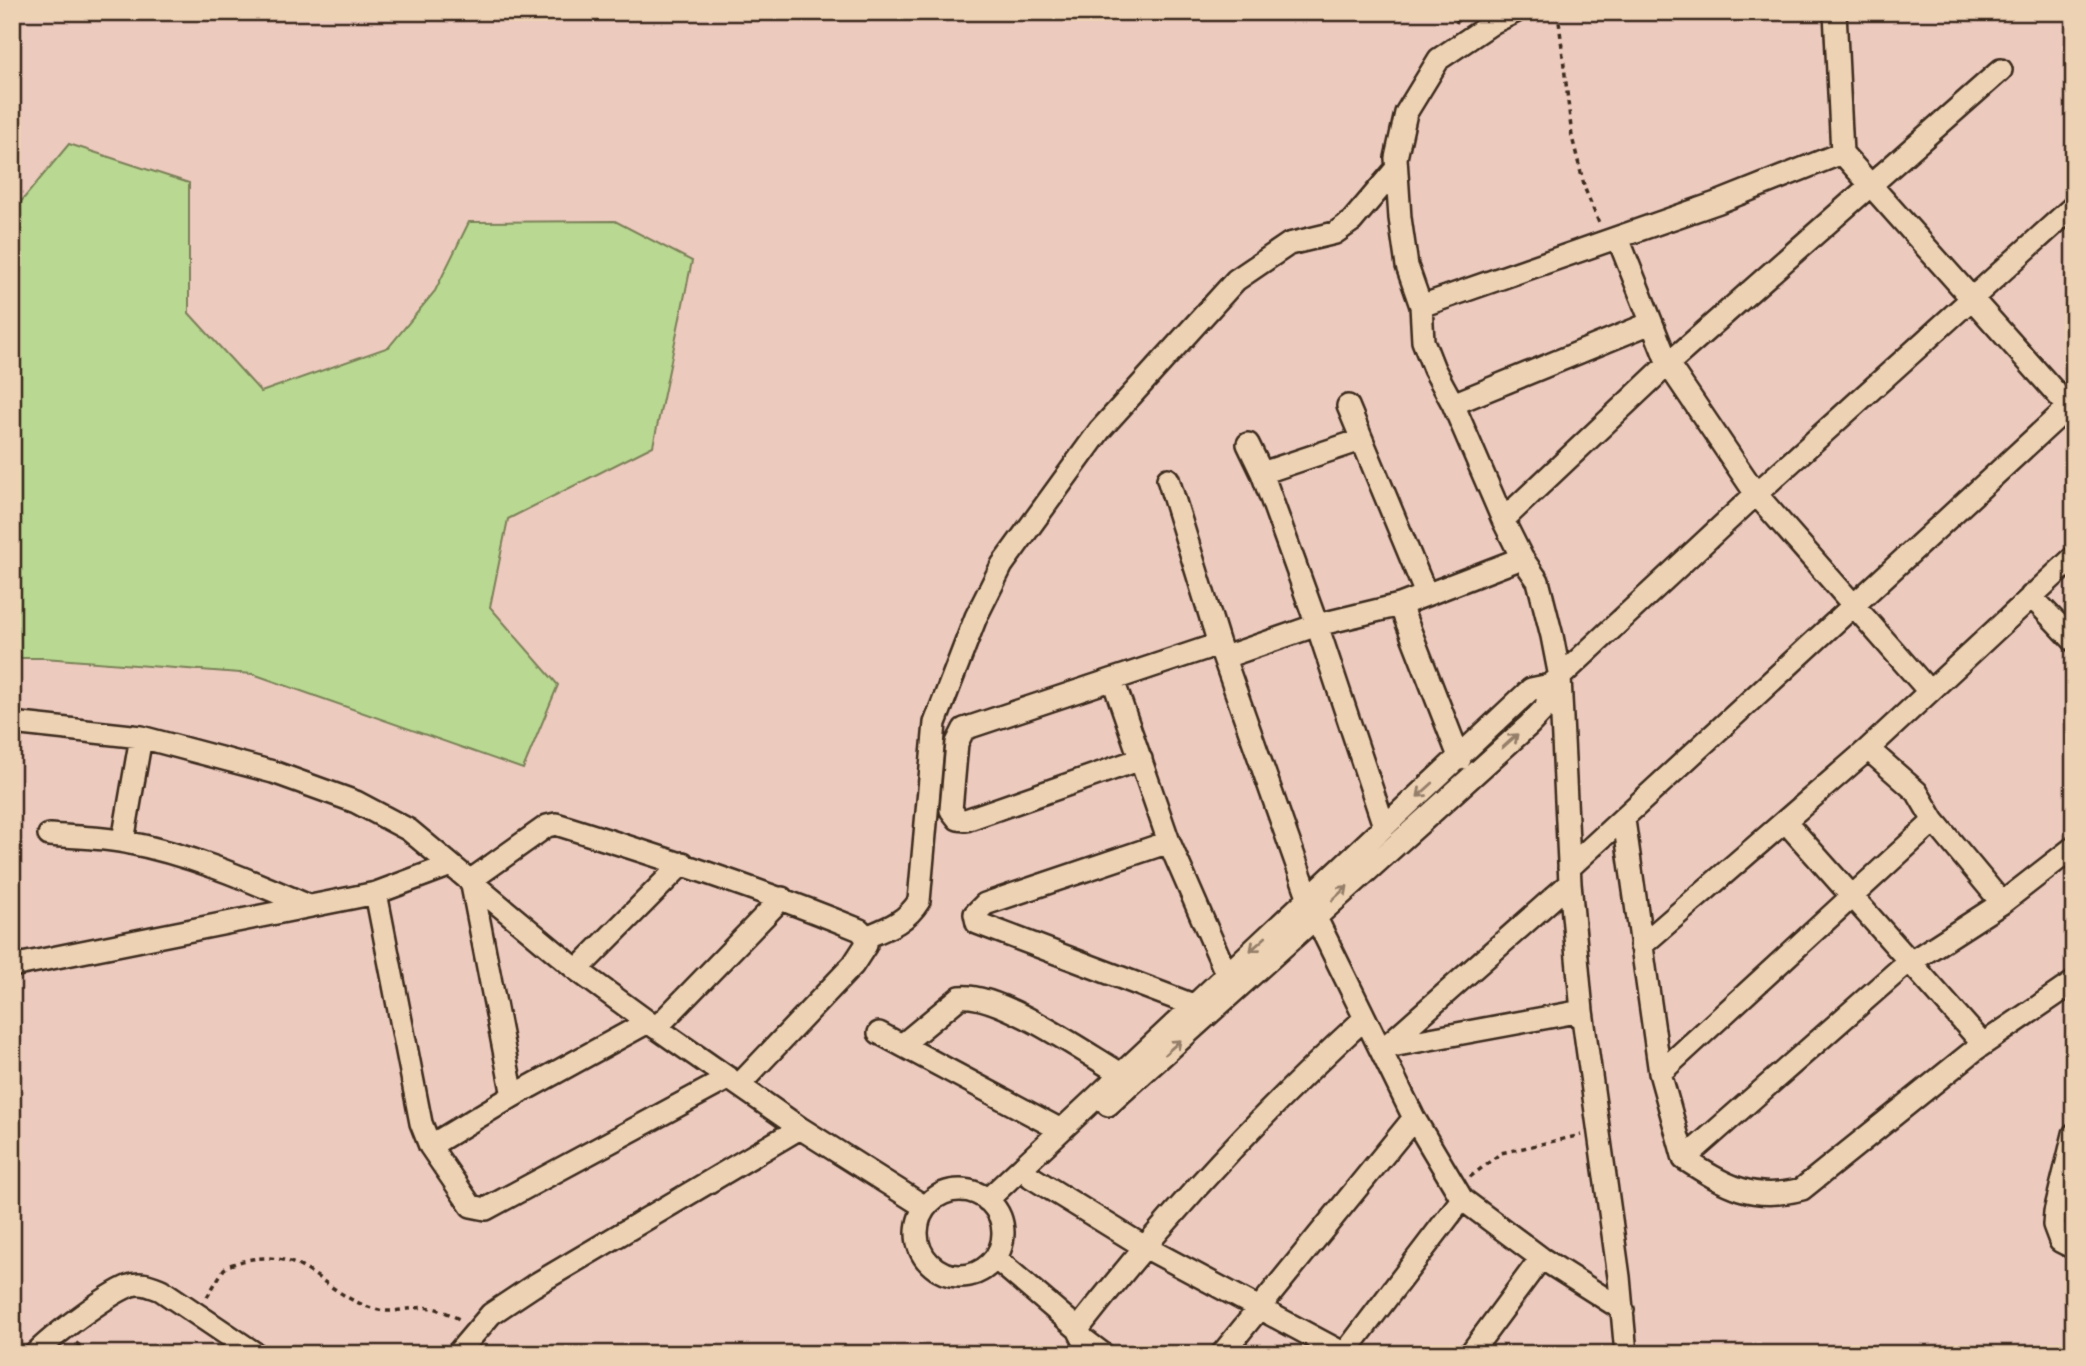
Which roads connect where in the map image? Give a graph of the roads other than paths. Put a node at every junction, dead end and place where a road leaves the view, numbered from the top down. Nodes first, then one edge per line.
1 (1515, 12) edge
2 (1835, 12) edge
3 (2001, 70) dead end
4 (1842, 153) junction
5 (1396, 169) junction
6 (1871, 185) junction
7 (2074, 206) edge
8 (1611, 240) junction
9 (1971, 298) junction
10 (1421, 306) junction
11 (1651, 323) junction
12 (1668, 364) junction
13 (1453, 404) junction
14 (1348, 406) dead end
15 (2072, 408) edge
16 (1361, 440) junction
17 (1248, 444) dead end
18 (1262, 473) junction
19 (1168, 479) dead end
20 (1756, 494) junction
21 (1503, 520) junction
22 (2074, 557) edge
23 (1522, 558) junction
24 (1426, 594) junction
25 (2032, 596) junction
26 (1400, 605) junction
27 (1853, 606) junction
28 (1317, 625) junction
29 (2074, 641) edge
30 (1222, 650) junction
31 (1113, 680) junction
32 (1555, 681) junction
33 (1928, 690) junction
34 (12, 723) edge
35 (141, 737) junction
36 (1868, 749) junction
37 (1141, 759) junction
38 (1460, 759) junction
39 (1624, 820) junction
40 (1786, 821) junction
41 (1934, 821) junction
42 (1384, 826) junction
43 (49, 835) dead end
44 (123, 841) junction
45 (1169, 842) junction
46 (2074, 847) edge
47 (682, 863) junction
48 (451, 865) junction
49 (1569, 876) junction
50 (471, 880) junction
51 (376, 893) junction
52 (1853, 896) junction
53 (782, 898) junction
54 (2002, 903) junction
55 (309, 906) junction
56 (1312, 907) junction
57 (866, 937) junction
58 (1641, 946) junction
59 (1911, 962) junction
60 (12, 966) edge
61 (577, 970) junction
62 (1226, 973) junction
63 (2074, 982) edge
64 (1193, 1005) junction
65 (1582, 1011) junction
66 (1364, 1019) junction
67 (652, 1025) junction
68 (879, 1033) dead end
69 (1983, 1044) junction
70 (902, 1045) junction
71 (1381, 1048) junction
72 (1660, 1073) junction
73 (1126, 1079) junction
74 (734, 1082) junction
75 (513, 1096) junction
76 (1414, 1118) junction
77 (800, 1128) junction
78 (1061, 1130) junction
79 (2074, 1133) edge
80 (430, 1146) junction
81 (1684, 1159) junction
82 (1031, 1177) junction
83 (1457, 1192) junction
84 (992, 1205) junction
85 (925, 1207) junction
86 (1143, 1246) junction
87 (2074, 1248) edge
88 (995, 1258) junction
89 (1541, 1258) junction
90 (1260, 1306) junction
91 (1623, 1310) junction
92 (1077, 1340) edge
93 (1345, 1353) edge
94 (35, 1354) edge
95 (256, 1354) edge
96 (457, 1354) edge
97 (1103, 1354) edge
98 (1222, 1354) edge
99 (1471, 1354) edge
100 (1626, 1354) edge

1 - 5 street
2 - 4 street
3 - 6 street
4 - 6 street
4 - 8 street
5 - 10 street
5 - 57 street
6 - 9 street
6 - 12 street
7 - 9 street
8 - 10 street
8 - 11 street
9 - 15 street
9 - 20 street
10 - 13 street
11 - 12 street
11 - 13 street
12 - 20 street
12 - 21 street
13 - 21 street
14 - 16 street
15 - 27 street
16 - 18 street
16 - 24 street
17 - 18 street
18 - 28 street
19 - 30 street
20 - 27 street
20 - 32 street
21 - 23 street
22 - 25 street
23 - 24 street
23 - 32 street
24 - 26 street
25 - 29 street
25 - 33 street
26 - 28 street
26 - 38 street
27 - 33 street
27 - 39 street
28 - 30 street
28 - 42 street
30 - 31 street
30 - 56 street
31 - 37 street
31 - 37 street
32 - 38 street
32 - 49 street
56 -> 32 street
33 - 36 street
34 - 35 street
35 - 44 street
35 - 48 street
36 - 40 street
36 - 41 street
37 - 45 street
38 -> 42 street
39 - 49 street
39 - 58 street
40 - 52 street
40 - 58 street
41 - 52 street
41 - 54 street
42 - 56 street
43 - 44 street
44 - 55 street
45 - 62 street
45 - 64 street
46 - 54 street
47 - 50 street
47 - 53 street
47 - 61 street
48 - 50 street
48 - 51 street
49 - 65 street
49 - 71 street
50 - 61 street
50 - 75 street
51 - 55 street
51 - 80 street
52 - 59 street
52 - 72 street
53 - 57 street
53 - 67 street
54 - 59 street
55 - 60 street
56 -> 62 street
56 - 66 street
73 -> 56 street
57 - 74 street
58 - 72 street
59 - 69 street
59 - 81 street
61 - 67 street
62 - 64 street
63 - 69 street
64 - 73 street
65 - 71 street
65 - 91 street
66 - 71 street
66 - 86 street
67 - 74 street
67 - 75 street
68 - 70 street
69 - 81 street
70 - 73 street
70 - 78 street
71 - 76 street
72 - 81 street
73 - 78 street
73 - 82 street
74 - 77 street
74 - 80 street
75 - 80 street
76 - 83 street
76 - 90 street
77 - 85 street
77 - 96 street
78 - 84 street
79 - 87 street
82 - 84 street
82 - 86 street
83 - 89 street
83 - 93 street
84 - 85 street
84 - 88 street
85 - 88 street
86 - 90 street
86 - 92 street
88 - 92 street
89 - 91 street
89 - 99 street
90 - 93 street
90 - 98 street
91 - 100 street
92 - 97 street
94 - 95 street

